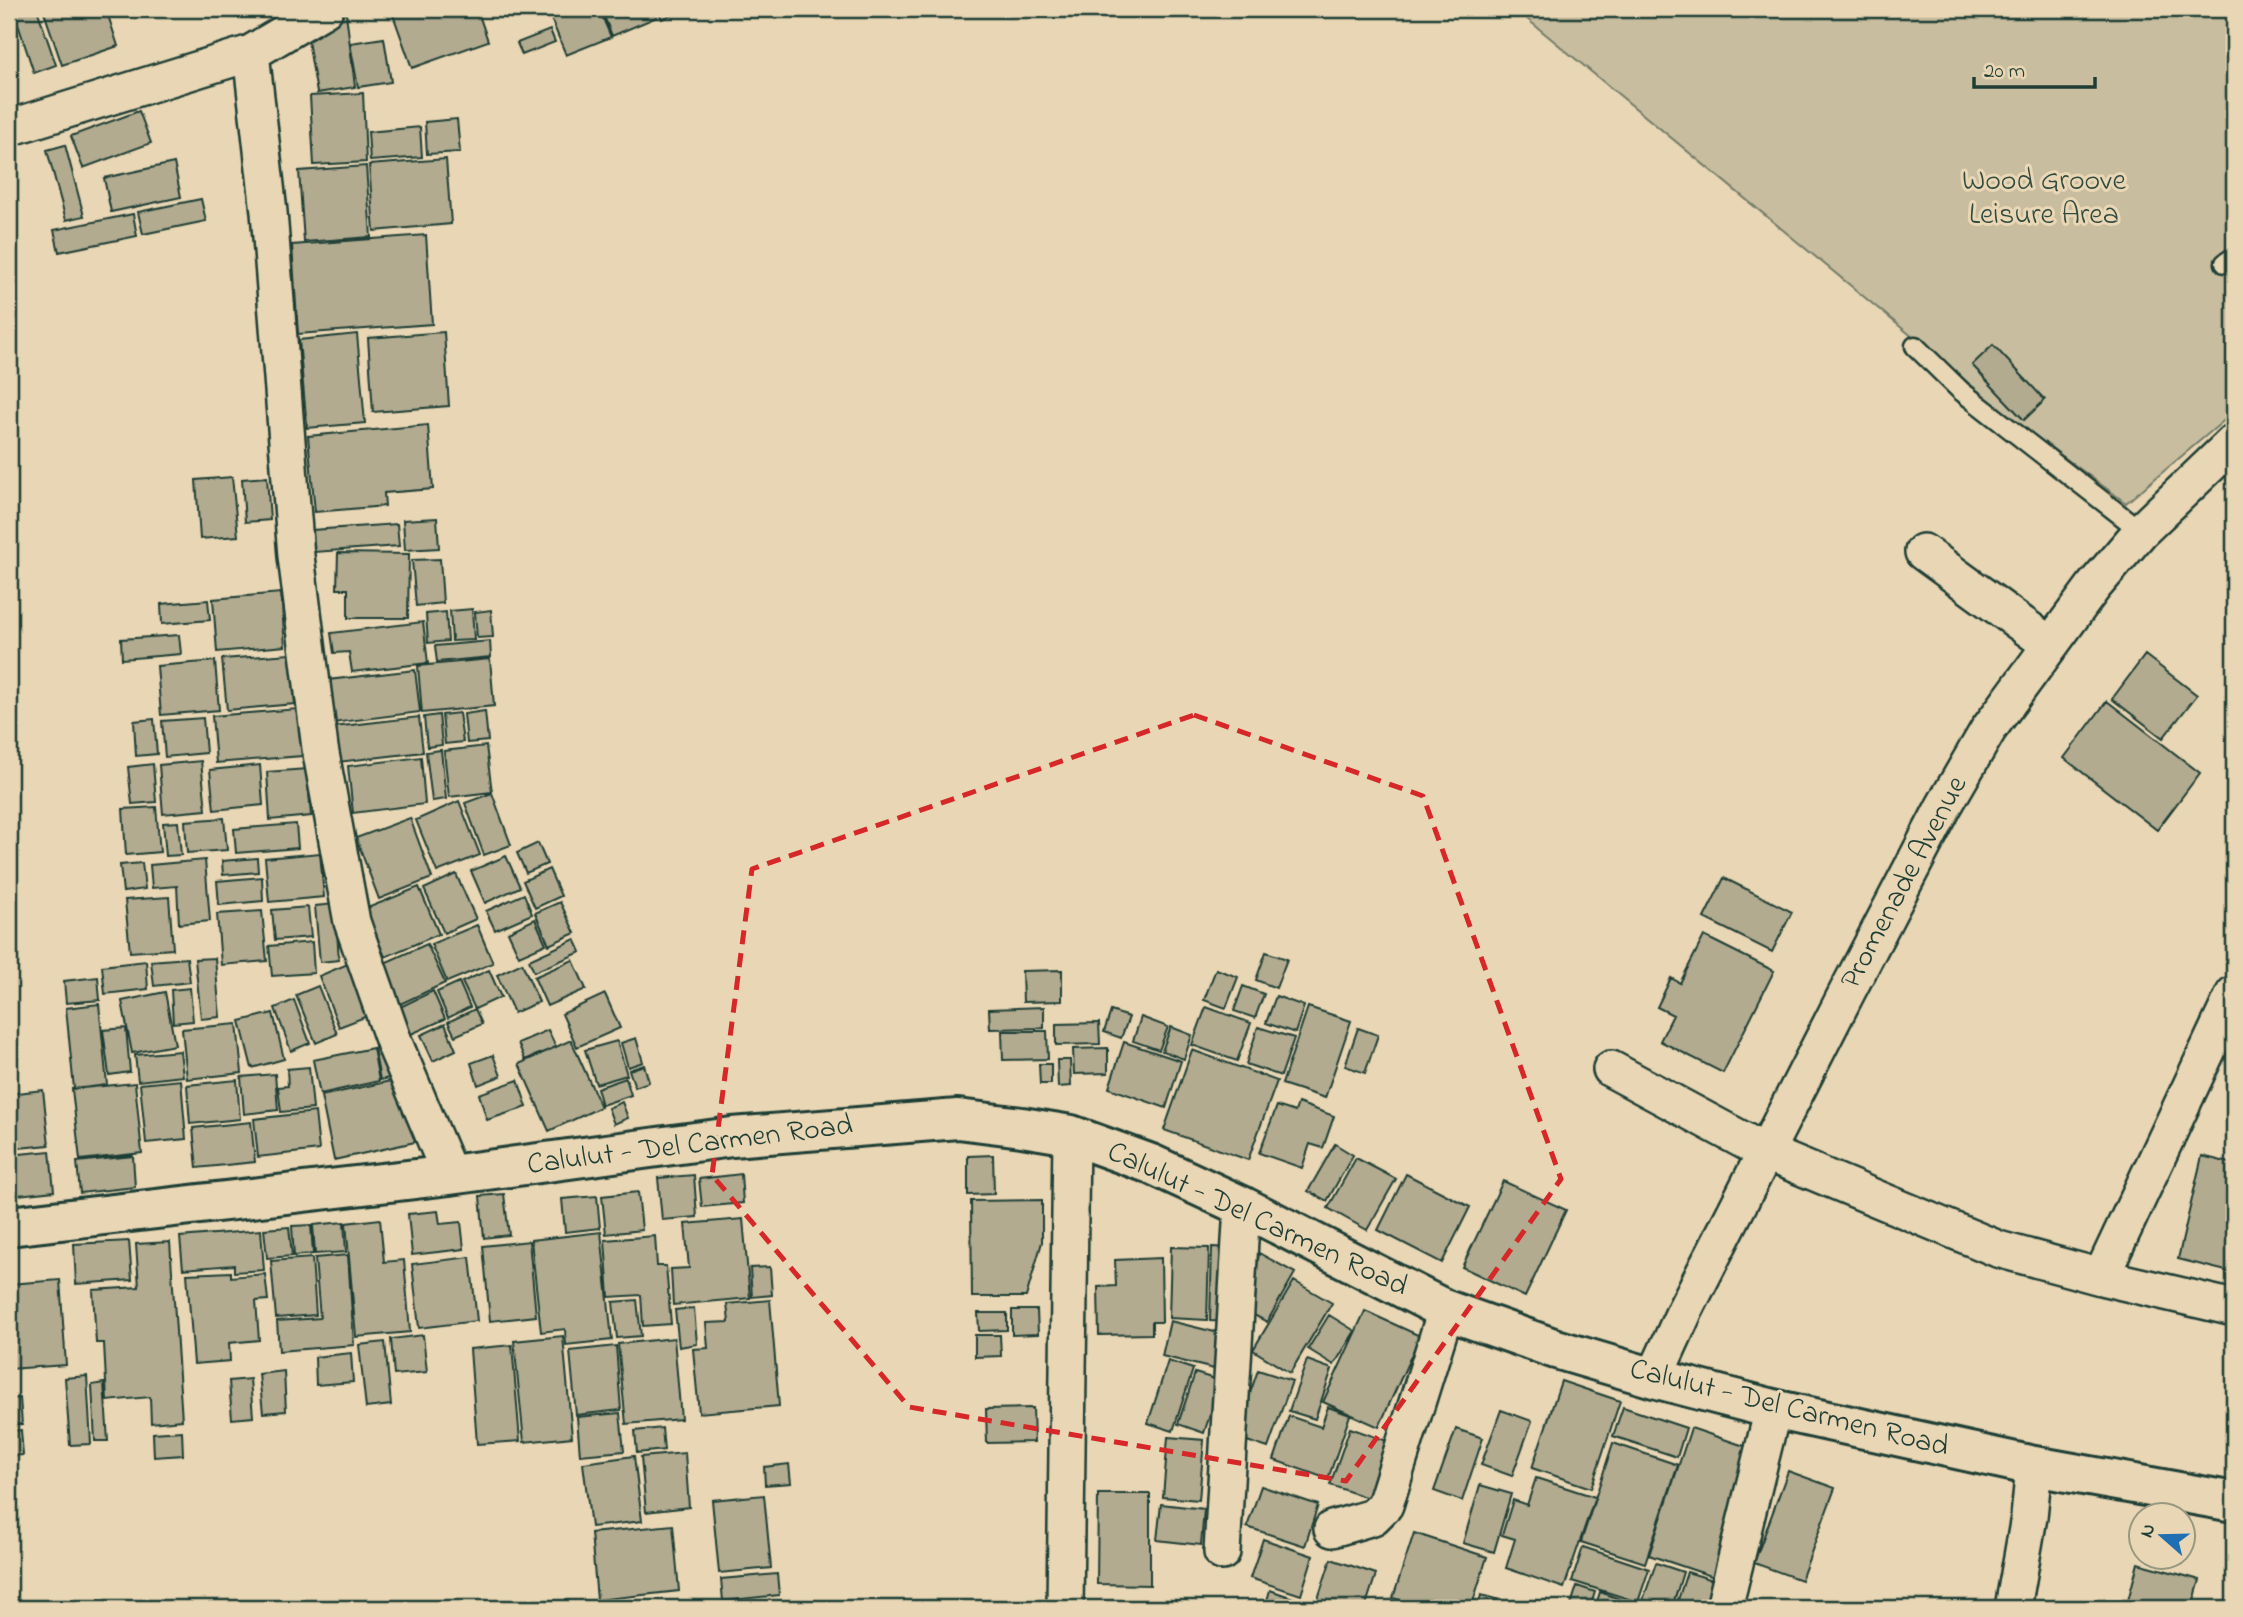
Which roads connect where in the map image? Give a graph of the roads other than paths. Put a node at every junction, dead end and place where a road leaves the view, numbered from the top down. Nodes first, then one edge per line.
1 (325, 9) edge
2 (251, 53) junction
3 (9, 128) edge
4 (1915, 346) dead end
5 (2234, 442) edge
6 (2141, 531) junction
7 (1923, 552) dead end
8 (2049, 644) junction
9 (2234, 994) edge
10 (1611, 1069) dead end
11 (1071, 1135) junction
12 (1765, 1152) junction
13 (450, 1175) junction
14 (1242, 1206) junction
15 (9, 1226) edge
16 (2101, 1277) junction
17 (2234, 1308) edge
18 (1446, 1310) junction
19 (1654, 1378) junction
20 (1773, 1409) junction
21 (2034, 1466) junction
22 (2234, 1502) edge
23 (1332, 1528) dead end
24 (1222, 1552) dead end
25 (1065, 1608) edge
26 (1724, 1608) edge
27 (2013, 1608) edge

1 - 2 street
2 - 3 street
2 - 13 street
4 - 6 lane
5 - 6 street, Promenade Avenue
6 - 8 street, Promenade Avenue
7 - 8 street
8 - 12 street, Promenade Avenue
9 - 16 street
10 - 12 street
11 - 13 main road, Calulut - Del Carmen Road
11 - 14 main road, Calulut - Del Carmen Road
11 - 25 street
12 - 16 street
12 - 19 street, Promenade Avenue
13 - 15 main road, Calulut - Del Carmen Road
14 - 18 main road, Calulut - Del Carmen Road
14 - 24 street
16 - 17 street
18 - 19 main road, Calulut - Del Carmen Road
18 - 23 street
19 - 20 main road, Calulut - Del Carmen Road
20 - 21 main road, Calulut - Del Carmen Road
20 - 26 street
21 - 22 main road, Calulut - Del Carmen Road
21 - 27 street

